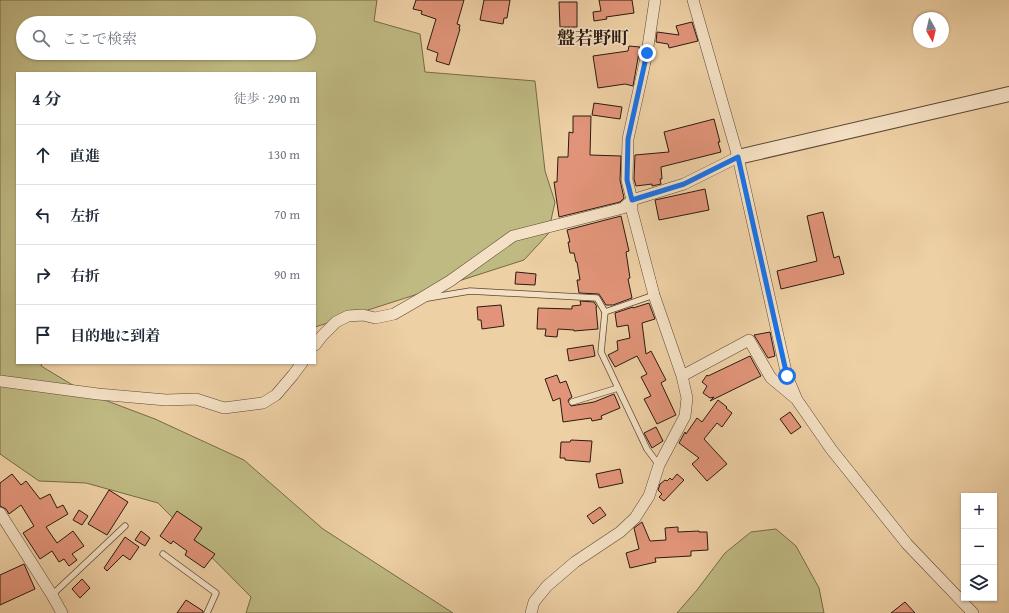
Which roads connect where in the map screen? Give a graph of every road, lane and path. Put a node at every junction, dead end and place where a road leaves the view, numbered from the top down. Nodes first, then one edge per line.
1 (655, 0) edge
2 (693, 0) edge
3 (1009, 94) edge
4 (738, 157) junction
5 (632, 200) junction
6 (654, 295) junction
7 (420, 299) junction
8 (605, 312) junction
9 (316, 344) edge
10 (301, 364) edge
11 (682, 376) junction
12 (0, 381) edge
13 (618, 388) junction
14 (797, 400) junction
15 (572, 402) dead end
16 (659, 464) junction
17 (0, 513) edge
18 (125, 526) dead end
19 (163, 554) dead end
20 (52, 595) junction
21 (62, 613) edge
22 (207, 613) edge
23 (531, 613) edge
24 (973, 613) edge

1 - 5 street
2 - 4 street
3 - 4 street
4 - 5 street
4 - 14 street
5 - 6 street
5 - 7 street
6 - 8 lane
6 - 11 street
7 - 8 lane
7 - 9 street
8 - 13 lane
10 - 12 street
11 - 14 street
11 - 16 street
13 - 15 lane
13 - 16 lane
14 - 24 street
16 - 23 street
17 - 20 street
18 - 20 lane
19 - 22 lane
20 - 21 street

